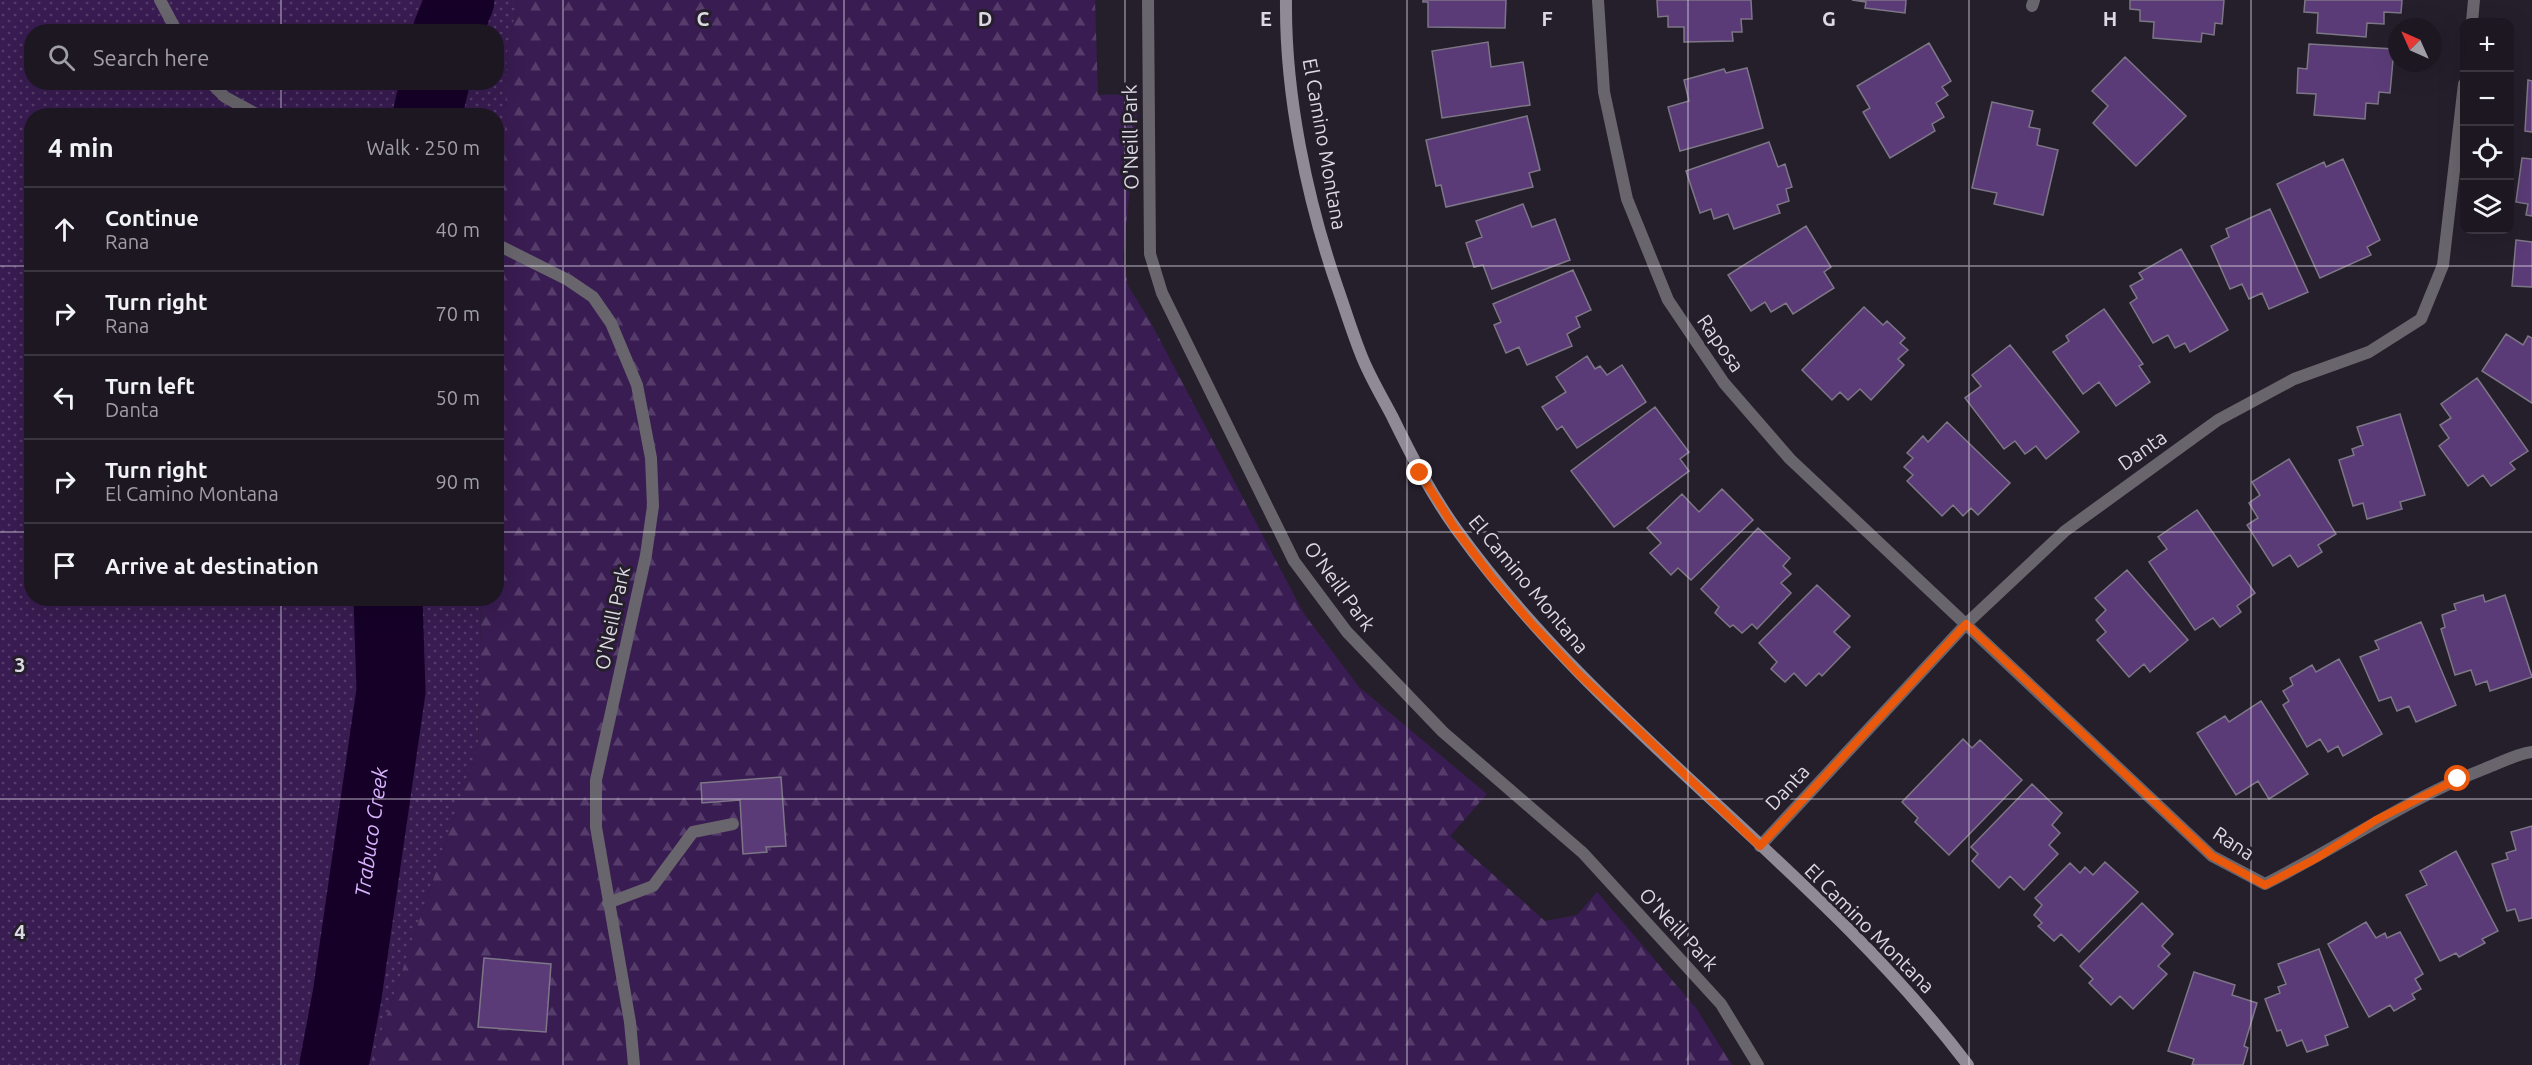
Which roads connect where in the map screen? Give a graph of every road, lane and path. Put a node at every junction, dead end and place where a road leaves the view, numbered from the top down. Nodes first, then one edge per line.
1 (160, 0) edge
2 (1148, 0) edge
3 (1286, 0) edge
4 (1598, 0) edge
5 (2474, 0) edge
6 (2472, 18) edge
7 (173, 24) edge
8 (218, 90) edge
9 (245, 108) edge
10 (2460, 118) edge
11 (504, 248) edge
12 (1966, 624) junction
13 (2532, 752) edge
14 (732, 824) dead end
15 (1760, 846) junction
16 (608, 903) junction
17 (634, 1065) edge
18 (1758, 1065) edge
19 (1968, 1065) edge

1 - 7 street
2 - 18 street, O'Neill Park
3 - 15 street, El Camino Montana
4 - 12 street, Raposa
5 - 6 street
8 - 9 street
10 - 12 street, Danta
11 - 16 street, O'Neill Park
12 - 13 street, Rana
12 - 15 street, Danta
14 - 16 street
15 - 19 street, El Camino Montana
16 - 17 street, O'Neill Park

